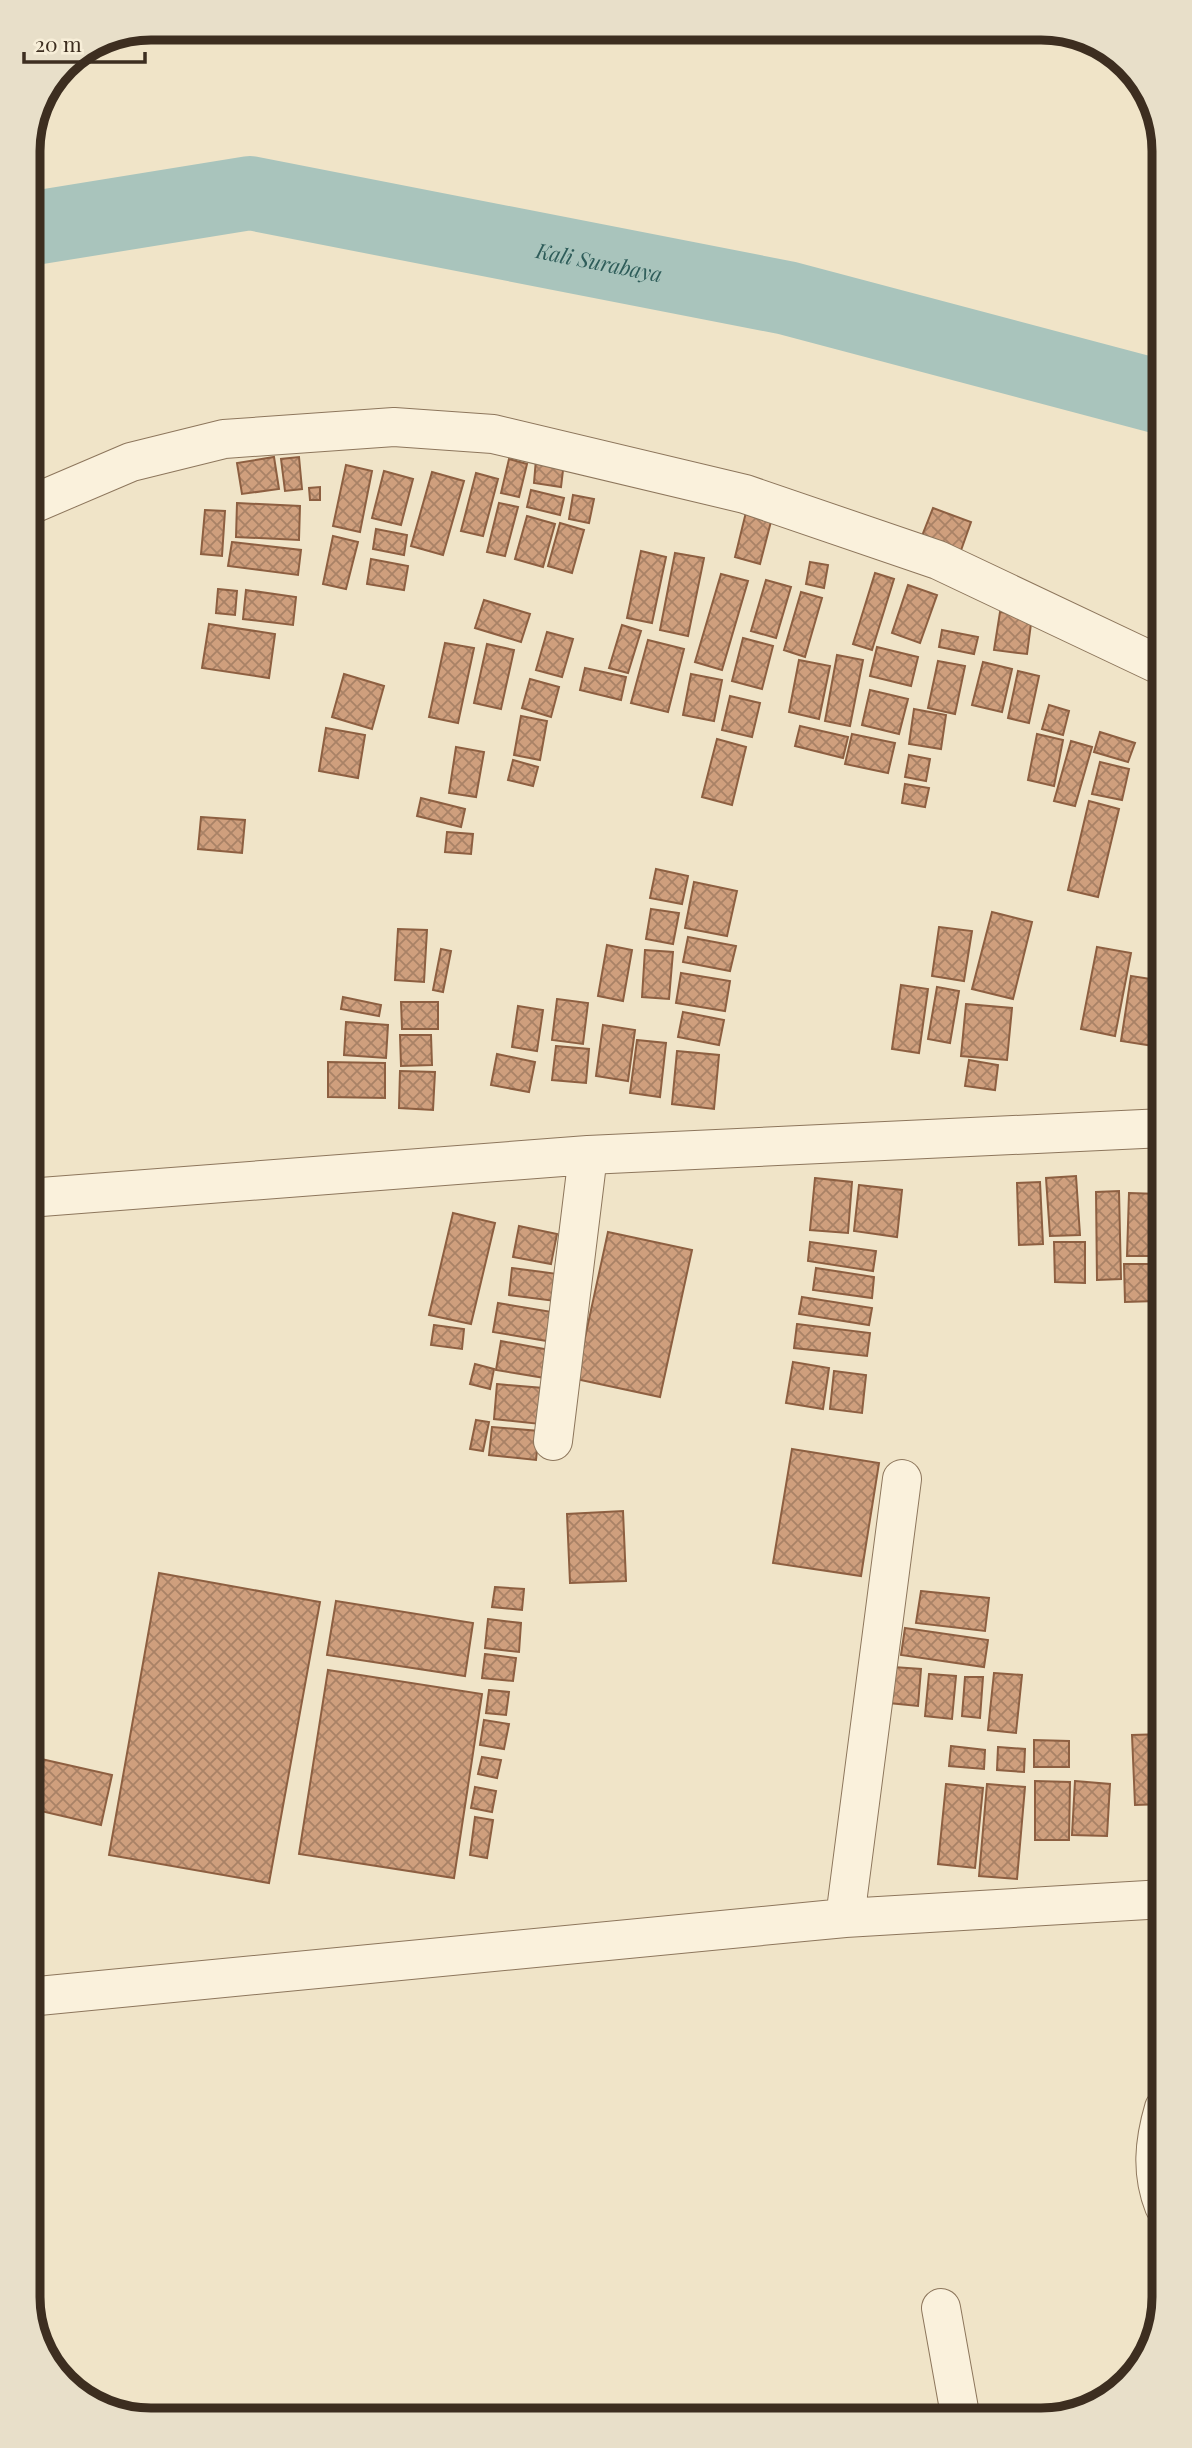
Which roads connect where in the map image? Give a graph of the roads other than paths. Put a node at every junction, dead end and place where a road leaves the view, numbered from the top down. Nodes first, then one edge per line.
1 (40, 501) edge
2 (1152, 661) edge
3 (1152, 1129) edge
4 (588, 1155) junction
5 (40, 1197) edge
6 (553, 1441) dead end
7 (902, 1479) dead end
8 (1152, 1900) edge
9 (845, 1917) junction
10 (40, 1996) edge
11 (941, 2308) dead end
12 (959, 2408) edge

1 - 2 street
3 - 4 street
4 - 5 street
4 - 6 street
7 - 9 street
8 - 9 street
9 - 10 street
11 - 12 street

